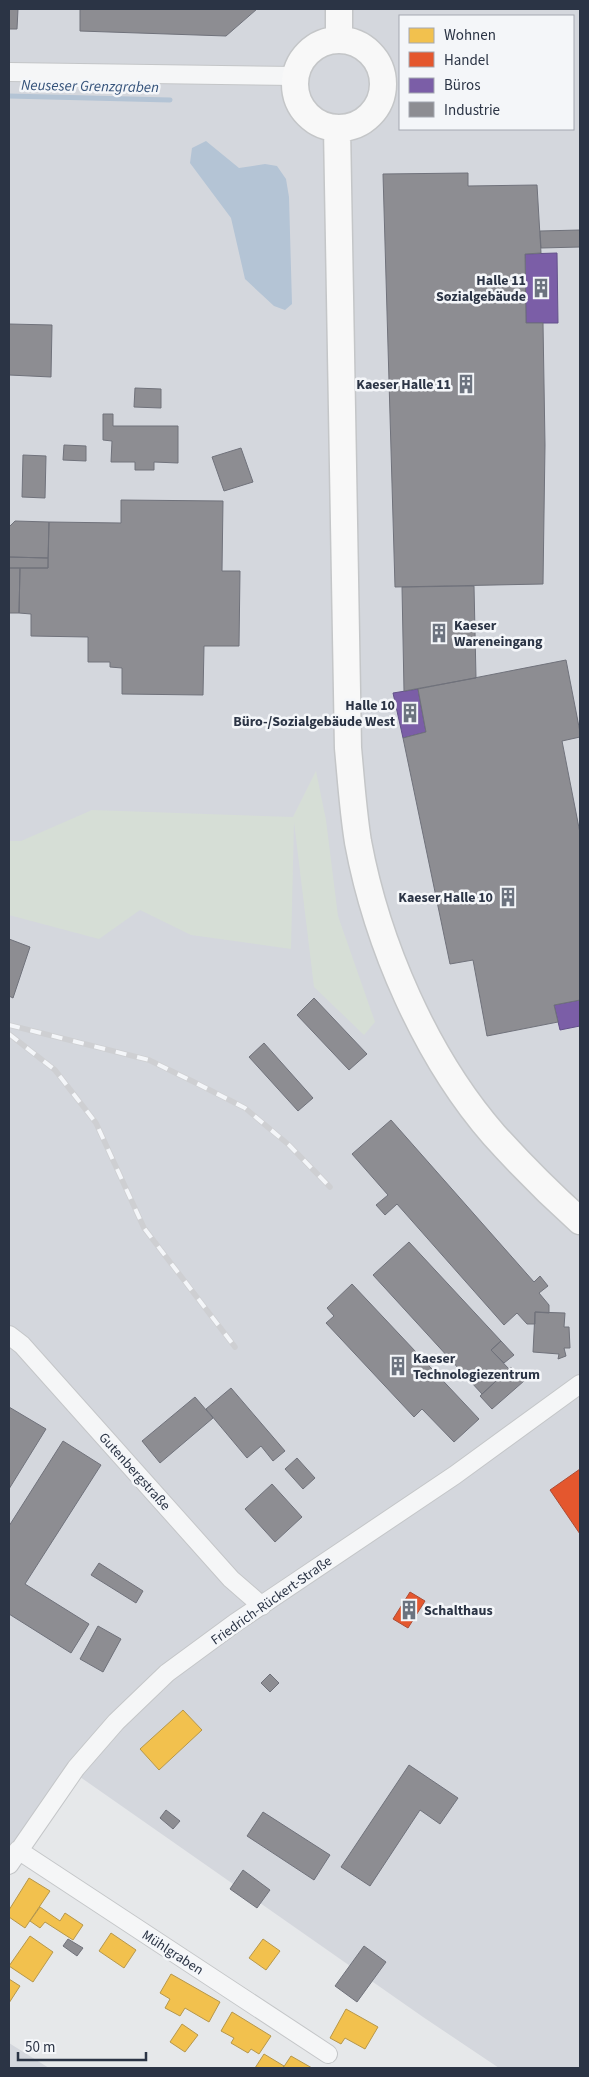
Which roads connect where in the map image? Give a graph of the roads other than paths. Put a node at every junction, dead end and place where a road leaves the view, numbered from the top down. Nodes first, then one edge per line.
1 (340, 9) edge
2 (339, 40) junction
3 (9, 72) edge
4 (296, 76) junction
5 (337, 128) junction
6 (580, 1221) edge
7 (9, 1335) edge
8 (580, 1384) edge
9 (262, 1606) junction
10 (13, 1858) edge
11 (328, 2054) dead end

1 - 2 main road
2 - 4 main road
2 - 5 main road
3 - 4 street
4 - 5 main road
5 - 6 main road
7 - 9 street, Gutenbergstraße
8 - 9 street, Friedrich-Rückert-Straße
9 - 10 street, Friedrich-Rückert-Straße
10 - 11 street, Mühlgraben

